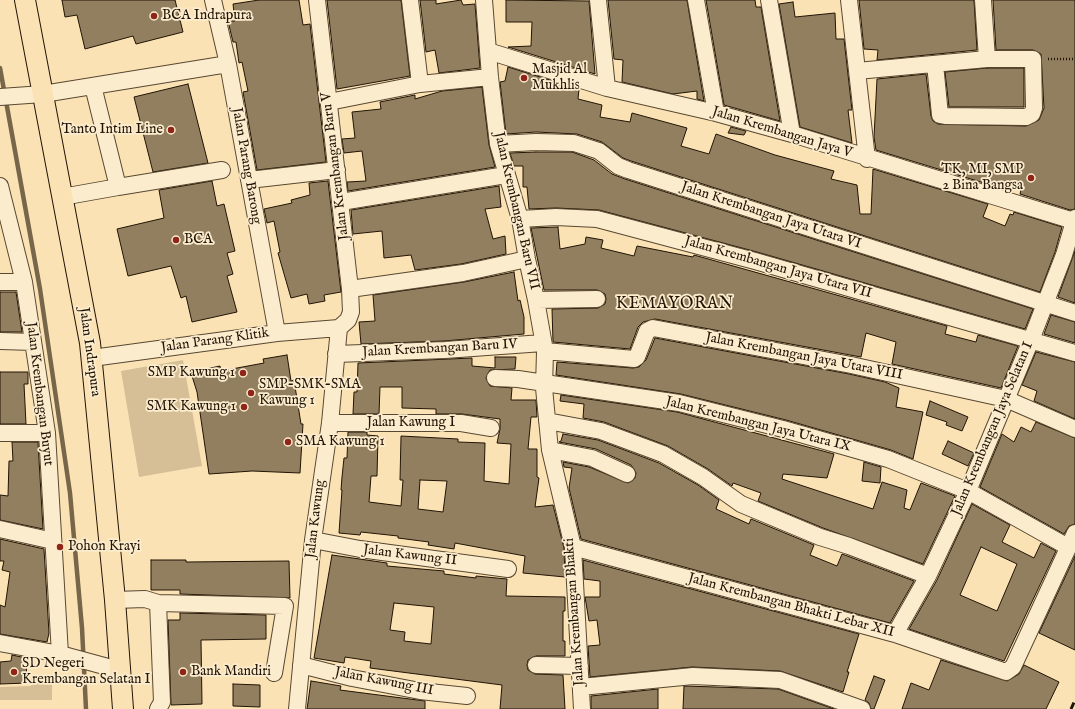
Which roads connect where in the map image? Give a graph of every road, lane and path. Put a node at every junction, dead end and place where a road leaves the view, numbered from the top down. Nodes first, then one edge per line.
1 (25, 0) edge
2 (213, 0) edge
3 (317, 0) edge
4 (410, 0) edge
5 (484, 0) edge
6 (598, 0) edge
7 (696, 0) edge
8 (769, 0) edge
9 (849, 0) edge
10 (983, 0) edge
11 (488, 51) junction
12 (987, 59) junction
13 (1033, 59) junction
14 (1075, 59) edge
15 (228, 64) junction
16 (935, 64) junction
17 (857, 71) junction
18 (490, 77) junction
19 (420, 84) junction
20 (93, 86) junction
21 (607, 88) junction
22 (43, 94) junction
23 (0, 97) edge
24 (329, 102) junction
25 (716, 113) junction
26 (792, 134) junction
27 (498, 144) junction
28 (867, 159) junction
29 (222, 170) dead end
30 (337, 170) junction
31 (506, 175) junction
32 (249, 180) junction
33 (0, 186) edge
34 (118, 187) junction
35 (62, 197) junction
36 (341, 202) junction
37 (520, 219) junction
38 (1074, 219) edge
39 (6, 233) edge
40 (1070, 257) edge
41 (527, 259) junction
42 (0, 282) edge
43 (24, 282) junction
44 (350, 289) junction
45 (597, 299) dead end
46 (536, 300) junction
47 (1045, 303) junction
48 (1075, 313) edge
49 (339, 328) junction
50 (277, 333) junction
51 (1031, 340) junction
52 (0, 341) edge
53 (33, 342) junction
54 (544, 347) junction
55 (1075, 353) edge
56 (336, 354) junction
57 (92, 358) junction
58 (495, 378) dead end
59 (544, 384) junction
60 (1006, 399) junction
61 (547, 421) junction
62 (330, 423) junction
63 (491, 428) dead end
64 (1075, 429) edge
65 (0, 433) edge
66 (47, 433) junction
67 (550, 450) junction
68 (627, 474) dead end
69 (968, 491) junction
70 (0, 530) edge
71 (312, 540) junction
72 (1072, 540) edge
73 (53, 541) junction
74 (573, 547) junction
75 (508, 569) dead end
76 (928, 576) junction
77 (115, 600) junction
78 (158, 603) junction
79 (895, 634) junction
80 (0, 643) edge
81 (67, 656) junction
82 (301, 665) junction
83 (536, 665) dead end
84 (580, 666) junction
85 (120, 670) junction
86 (274, 673) dead end
87 (581, 687) junction
88 (467, 696) dead end
89 (123, 709) edge
90 (158, 709) edge
91 (297, 709) edge
92 (582, 709) edge
93 (862, 709) edge

1 - 22 main road, Jalan Indrapura
2 - 15 street, Jalan Parang Barong
3 - 24 street, Jalan Krembangan Baru V
4 - 19 street
5 - 11 street, Jalan Krembangan Baru VII
6 - 21 street
7 - 25 street
8 - 26 street
9 - 17 street
10 - 12 street
11 - 18 street, Jalan Krembangan Baru VII
11 - 21 street, Jalan Krembangan Jaya V
12 - 13 street
12 - 16 street
13 - 14 path
13 - 16 street
15 - 20 street
15 - 32 street, Jalan Parang Barong
16 - 17 street
17 - 28 street
18 - 19 street
18 - 27 street, Jalan Krembangan Baru VII
19 - 24 street
20 - 22 street
20 - 34 street
21 - 25 street, Jalan Krembangan Jaya V
22 - 23 street
22 - 35 main road, Jalan Indrapura
24 - 30 street, Jalan Krembangan Baru V
25 - 26 street, Jalan Krembangan Jaya V
26 - 28 street, Jalan Krembangan Jaya V
27 - 31 street, Jalan Krembangan Baru VII
27 - 47 street, Jalan Krembangan Jaya Utara VI
28 - 38 street, Jalan Krembangan Jaya V
29 - 34 street
30 - 32 street
30 - 36 street, Jalan Krembangan Baru V
31 - 36 street
31 - 37 street, Jalan Krembangan Baru VII
32 - 50 street, Jalan Parang Barong
33 - 39 street, Jalan Krembangan Buyut
34 - 35 street
35 - 57 main road, Jalan Indrapura
36 - 44 street, Jalan Krembangan Baru V
37 - 41 street, Jalan Krembangan Baru VII
37 - 51 street, Jalan Krembangan Jaya Utara VII
38 - 40 street, Jalan Krembangan Jaya Selatan I
39 - 43 street, Jalan Krembangan Buyut
40 - 47 street, Jalan Krembangan Jaya Selatan I
41 - 44 street
41 - 46 street, Jalan Krembangan Baru VII
42 - 43 street
43 - 53 street, Jalan Krembangan Buyut
44 - 49 street, Jalan Krembangan Baru V
45 - 46 street
46 - 54 street, Jalan Krembangan Baru VII
47 - 48 street, Jalan Krembangan Jaya Utara VI
47 - 51 street, Jalan Krembangan Jaya Selatan I
49 - 50 street, Jalan Parang Klitik
49 - 56 street, Jalan Kawung
50 - 57 street, Jalan Parang Klitik
51 - 55 street, Jalan Krembangan Jaya Utara VII
51 - 60 street, Jalan Krembangan Jaya Selatan I
52 - 53 street
53 - 66 street, Jalan Krembangan Buyut
54 - 56 street, Jalan Krembangan Baru IV
54 - 59 street, Jalan Krembangan Baru VII
54 - 60 street, Jalan Krembangan Jaya Utara VIII
56 - 62 street, Jalan Kawung
57 - 77 main road, Jalan Indrapura
58 - 59 street, Jalan Krembangan Jaya Utara IX
59 - 61 street, Jalan Krembangan Baru VII
59 - 69 street, Jalan Krembangan Jaya Utara IX
60 - 64 street, Jalan Krembangan Jaya Utara VIII
60 - 69 street, Jalan Krembangan Jaya Selatan I
61 - 67 street, Jalan Krembangan Bhakti
61 - 76 street
62 - 63 street, Jalan Kawung I
62 - 71 street, Jalan Kawung
65 - 66 street
66 - 73 street, Jalan Krembangan Buyut
67 - 68 street
67 - 74 street, Jalan Krembangan Bhakti
69 - 72 street, Jalan Krembangan Jaya Utara IX
69 - 76 street, Jalan Krembangan Jaya Selatan I
70 - 73 street
71 - 75 street, Jalan Kawung II
71 - 82 street, Jalan Kawung
72 - 79 street, Jalan Krembangan Bhakti Lebar XII
73 - 81 street, Jalan Krembangan Buyut
74 - 79 street, Jalan Krembangan Bhakti Lebar XII
74 - 84 street, Jalan Krembangan Bhakti
76 - 79 street, Jalan Krembangan Jaya Selatan I
77 - 78 street
77 - 85 main road, Jalan Indrapura
78 - 86 street
78 - 90 street
80 - 81 street
81 - 85 street
82 - 88 street, Jalan Kawung III
82 - 91 street, Jalan Kawung
83 - 84 street
84 - 87 street, Jalan Krembangan Bhakti
85 - 89 main road, Jalan Indrapura
87 - 92 street, Jalan Krembangan Bhakti
87 - 93 street

